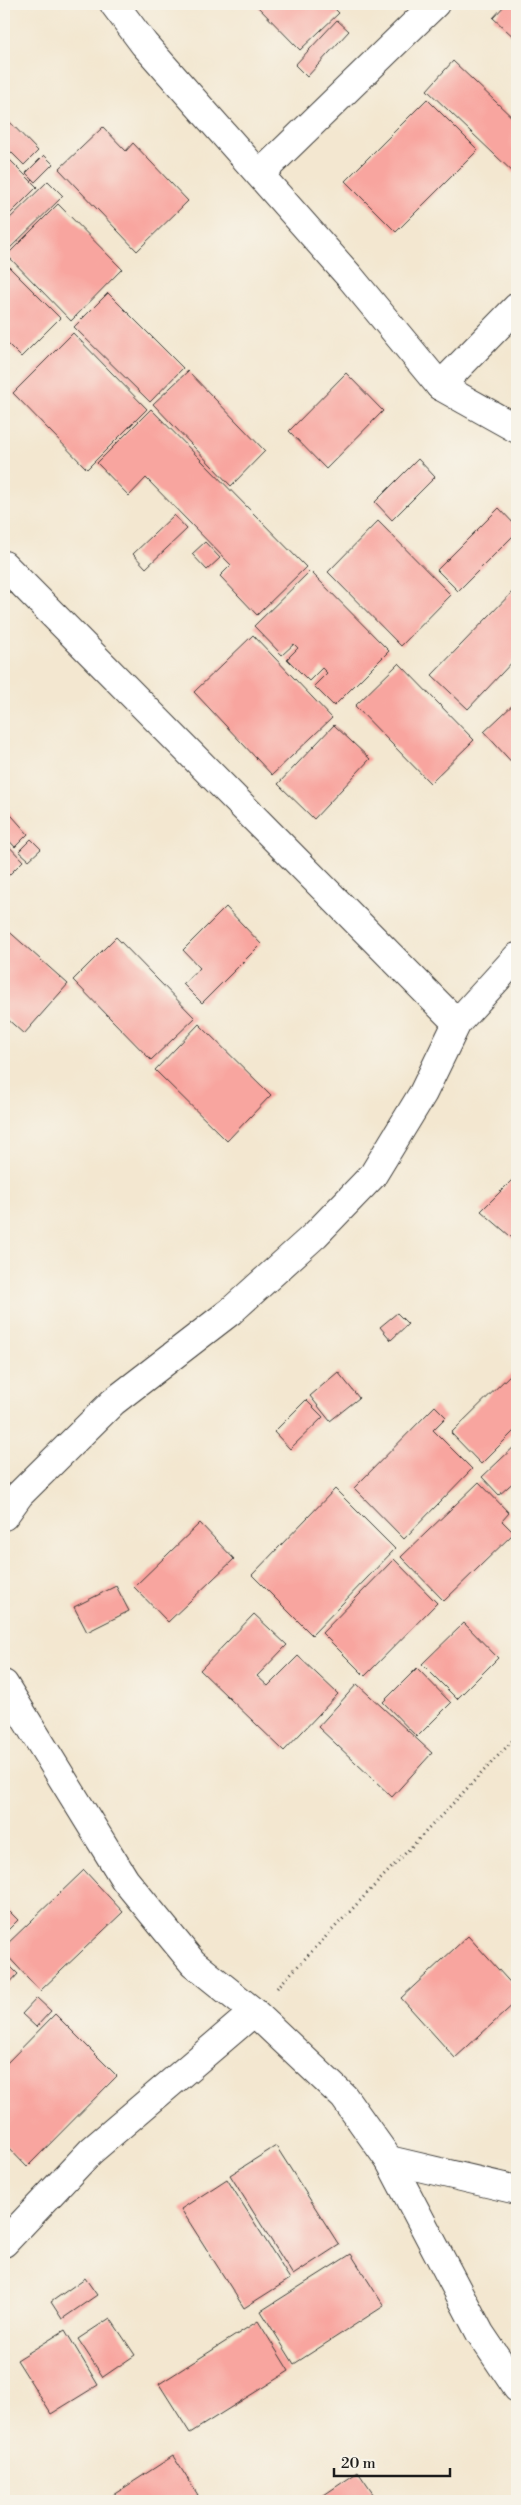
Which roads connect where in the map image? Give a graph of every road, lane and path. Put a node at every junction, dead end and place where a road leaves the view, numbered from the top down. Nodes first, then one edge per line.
1 (114, 4) edge
2 (434, 4) edge
3 (260, 174) junction
4 (517, 307) edge
5 (440, 386) junction
6 (517, 429) edge
7 (4, 566) edge
8 (517, 957) edge
9 (457, 1022) junction
10 (4, 1516) edge
11 (4, 1684) edge
12 (517, 1736) edge
13 (254, 2012) junction
14 (389, 2160) junction
15 (517, 2190) edge
16 (4, 2243) edge
17 (517, 2388) edge

1 - 3 street
2 - 3 street
3 - 5 street
4 - 5 street
5 - 6 street
7 - 9 street
8 - 9 street
9 - 10 street
11 - 13 street
12 - 13 path
13 - 14 street
13 - 16 street
14 - 15 street
14 - 17 street

